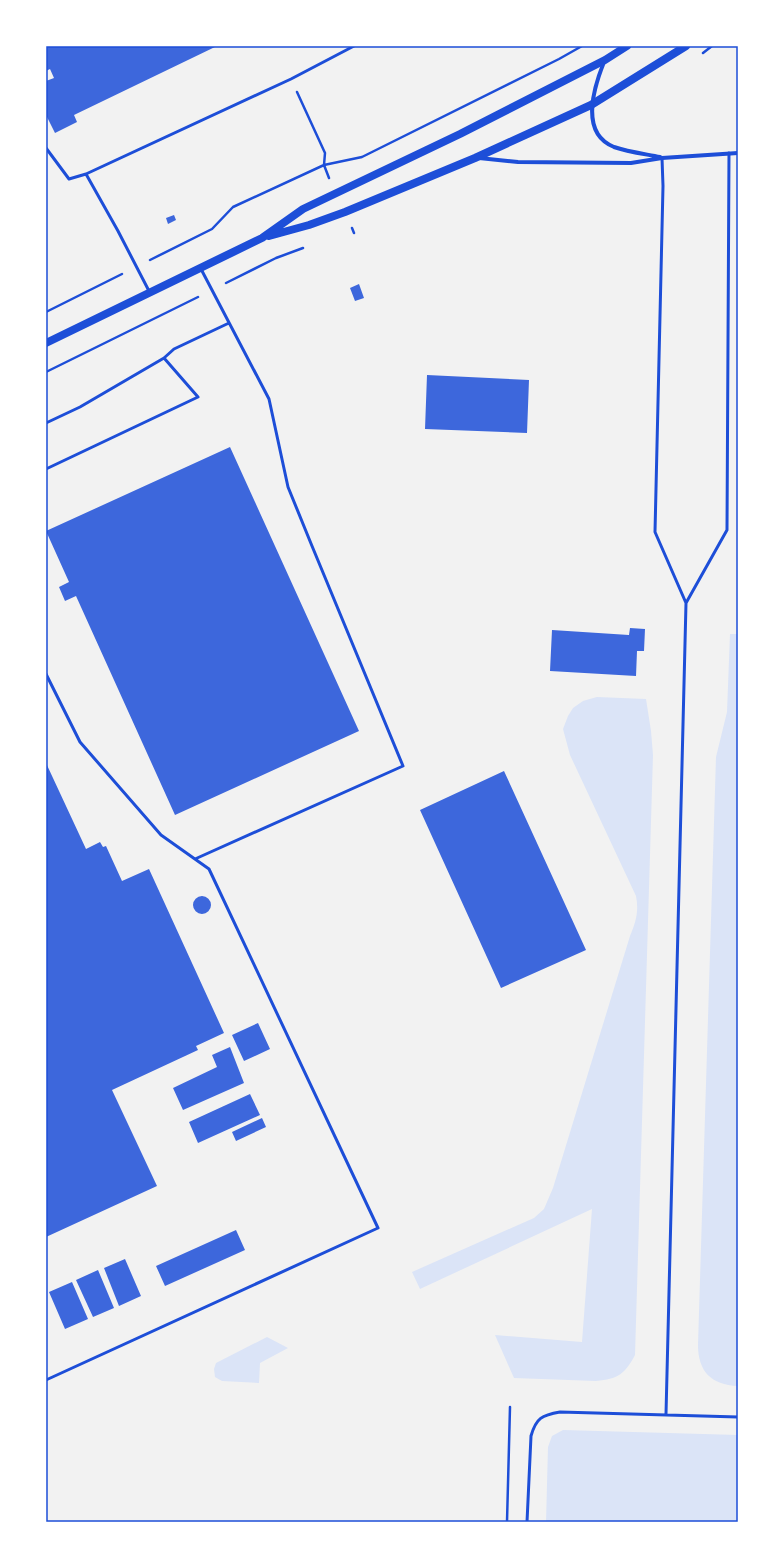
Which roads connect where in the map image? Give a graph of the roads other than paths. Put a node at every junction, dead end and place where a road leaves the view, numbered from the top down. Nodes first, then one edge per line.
1 (354, 46) edge
2 (627, 46) edge
3 (686, 46) edge
4 (605, 60) junction
5 (591, 105) junction
6 (46, 148) edge
7 (729, 153) junction
8 (738, 153) edge
9 (475, 158) junction
10 (662, 158) junction
11 (86, 174) junction
12 (262, 238) junction
13 (200, 268) junction
14 (150, 293) junction
15 (229, 323) junction
16 (46, 343) edge
17 (164, 358) junction
18 (46, 423) edge
19 (46, 468) edge
20 (686, 603) junction
21 (46, 674) edge
22 (194, 859) junction
23 (46, 1380) edge
24 (666, 1414) junction
25 (738, 1417) edge
26 (527, 1522) edge

1 - 11 lane
2 - 4 main road
3 - 5 main road
4 - 5 street
4 - 12 main road
5 - 9 main road
5 - 10 street
6 - 11 lane
7 - 8 street
7 - 10 street
7 - 20 lane
9 - 10 street
9 - 12 main road
10 - 20 lane
11 - 14 lane
12 - 13 main road
13 - 14 main road
13 - 15 lane
14 - 16 main road
15 - 17 lane
15 - 22 lane
17 - 18 lane
17 - 19 lane
20 - 24 lane
21 - 22 lane
22 - 23 lane
24 - 25 lane
24 - 26 lane

